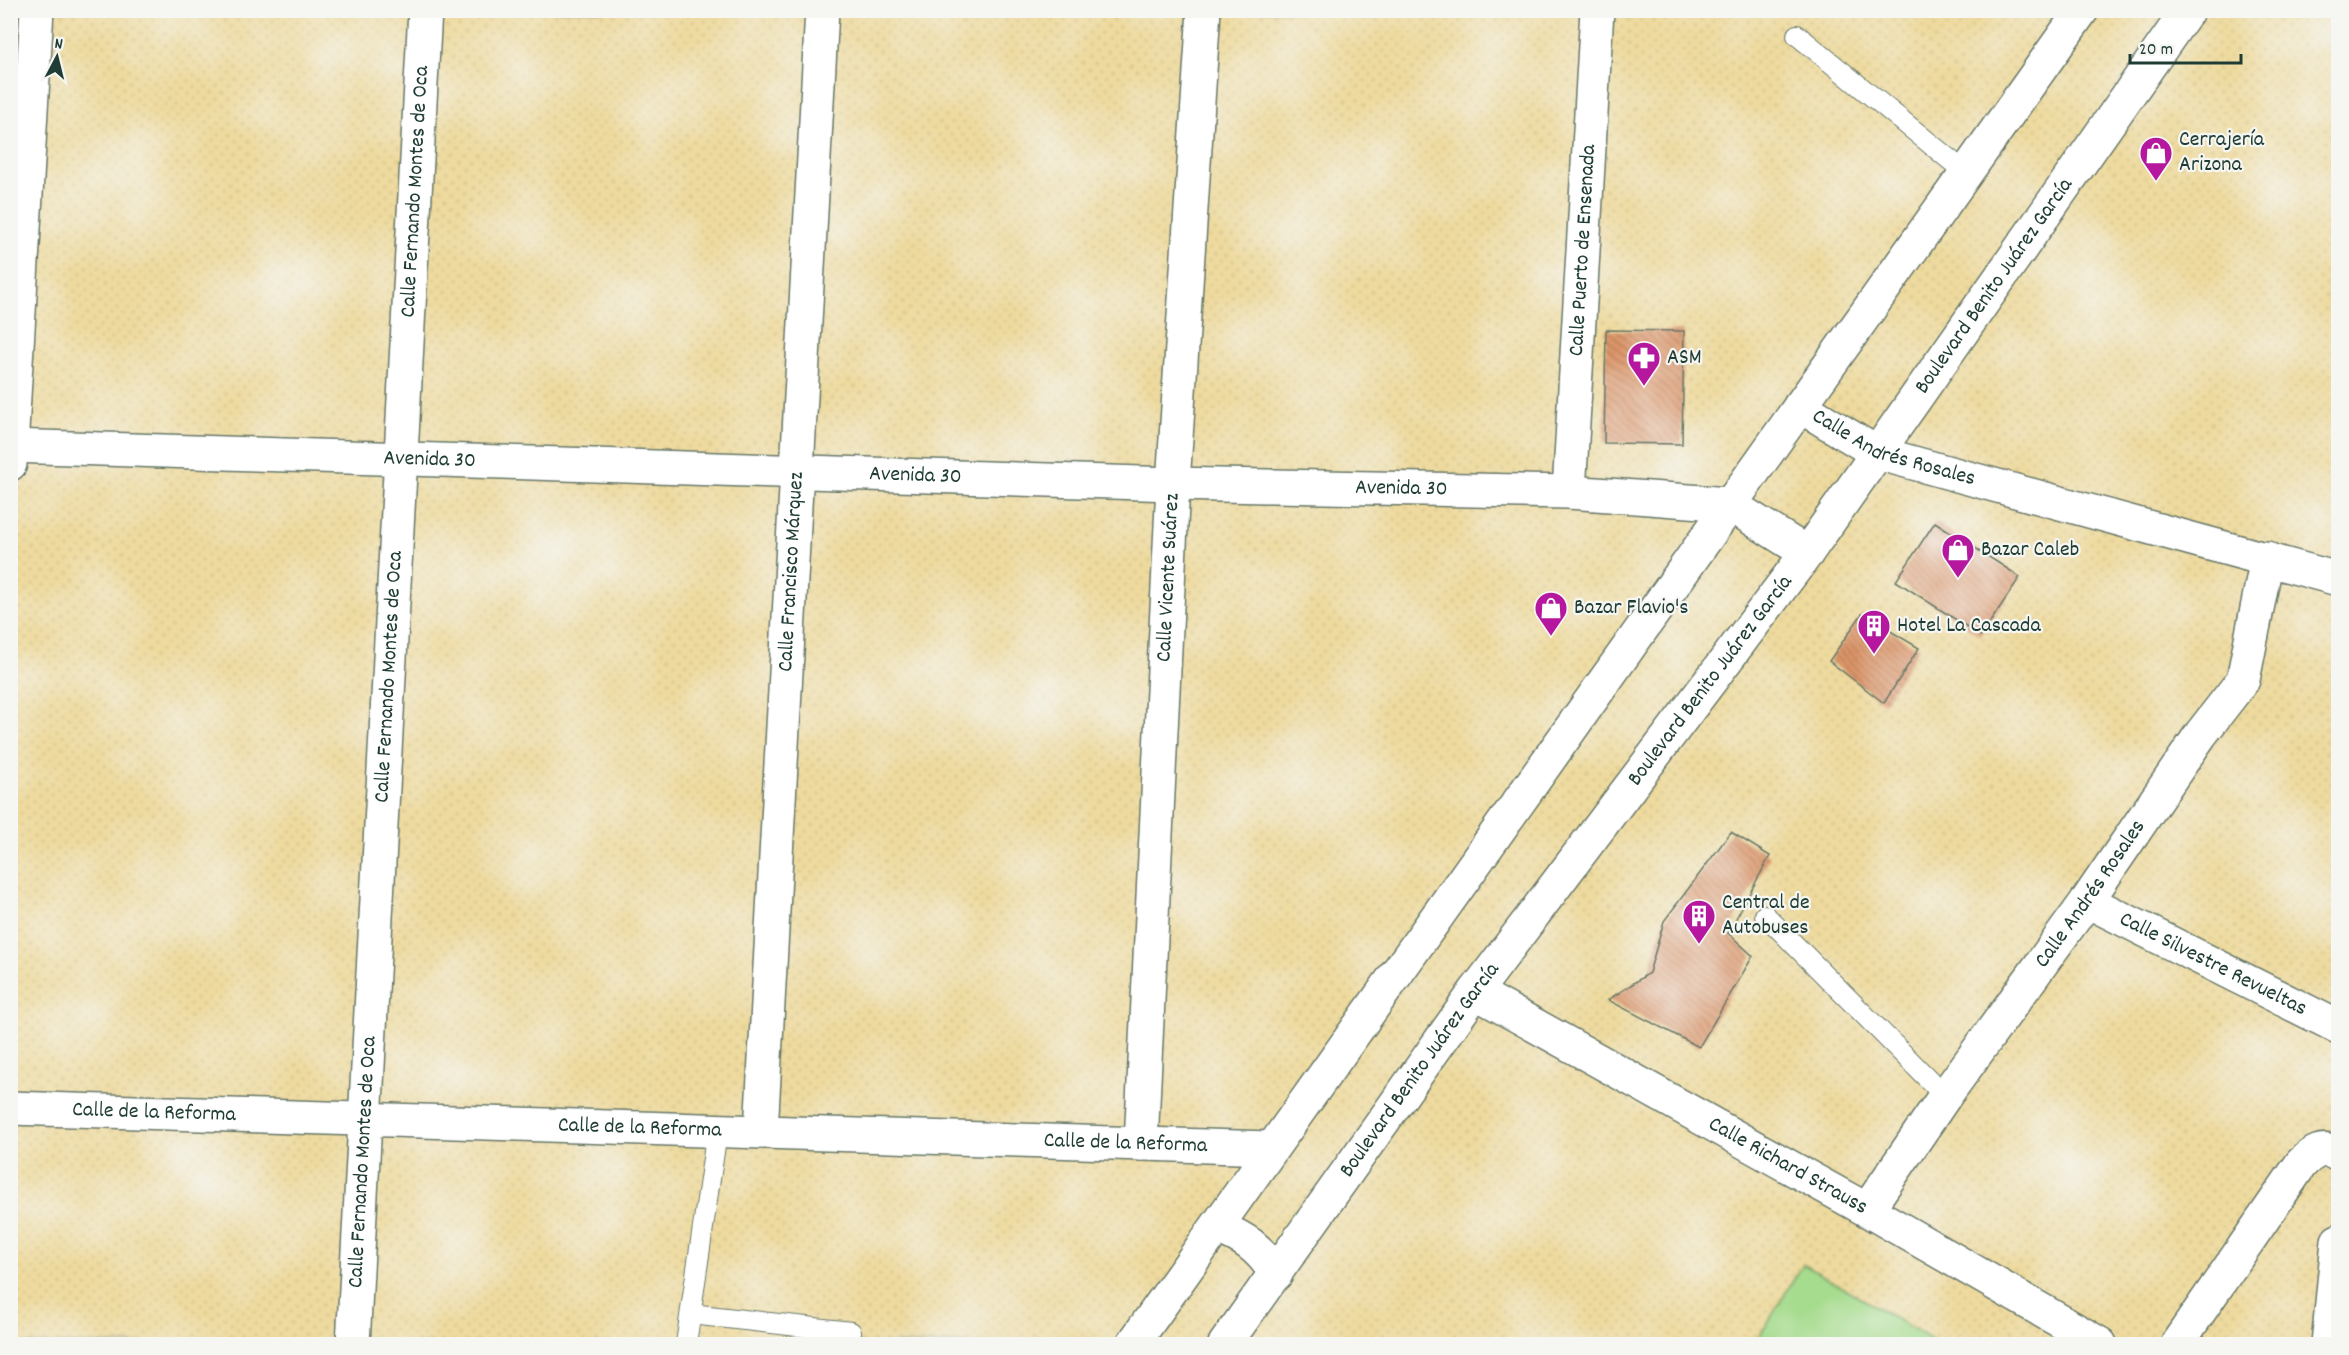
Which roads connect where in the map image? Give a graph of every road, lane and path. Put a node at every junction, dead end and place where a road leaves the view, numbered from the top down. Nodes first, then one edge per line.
1 (37, 10) edge
2 (425, 10) edge
3 (822, 10) edge
4 (1204, 10) edge
5 (1597, 10) edge
6 (2082, 10) edge
7 (2188, 10) edge
8 (1797, 35) dead end
9 (1966, 172) junction
10 (1800, 406) junction
11 (11, 452) edge
12 (1877, 453) junction
13 (400, 459) junction
14 (797, 470) junction
15 (1173, 484) junction
16 (1569, 492) junction
17 (1729, 504) junction
18 (1807, 553) junction
19 (2267, 558) junction
20 (2338, 579) edge
21 (2087, 901) junction
22 (1765, 915) dead end
23 (1475, 992) junction
24 (2338, 1027) edge
25 (1945, 1096) junction
26 (10, 1108) edge
27 (365, 1119) junction
28 (717, 1131) junction
29 (761, 1132) junction
30 (1141, 1144) junction
31 (1270, 1148) junction
32 (2338, 1155) edge
33 (1868, 1210) junction
34 (1217, 1227) junction
35 (2338, 1241) edge
36 (1276, 1274) junction
37 (690, 1314) junction
38 (851, 1332) dead end
39 (353, 1344) edge
40 (686, 1344) edge
41 (1133, 1344) edge
42 (1225, 1344) edge
43 (2100, 1344) edge
44 (2177, 1344) edge
45 (2328, 1344) edge

1 - 11 street
2 - 13 street, Calle Fernando Montes de Oca
3 - 14 street, Calle Francisco Márquez
4 - 15 street, Calle Vicente Suárez
5 - 16 street, Calle Puerto de Ensenada
6 - 9 street
7 - 12 street, Boulevard Benito Juárez García
8 - 9 lane
9 - 10 street
10 - 12 street, Calle Andrés Rosales
10 - 17 street
11 - 13 street, Avenida 30
12 - 18 street, Boulevard Benito Juárez García
12 - 19 street, Calle Andrés Rosales
13 - 14 street, Avenida 30
13 - 27 street, Calle Fernando Montes de Oca
14 - 15 street, Avenida 30
14 - 29 street, Calle Francisco Márquez
15 - 16 street, Avenida 30
15 - 30 street, Calle Vicente Suárez
16 - 17 street, Avenida 30
17 - 18 street, Avenida 30
17 - 31 street
18 - 23 street, Boulevard Benito Juárez García
19 - 20 street, Calle Andrés Rosales
19 - 21 street, Calle Andrés Rosales
21 - 24 street, Calle Silvestre Revueltas
21 - 25 street, Calle Andrés Rosales
22 - 25 lane
23 - 33 street, Calle Richard Strauss
23 - 36 street, Boulevard Benito Juárez García
25 - 33 street, Calle Andrés Rosales
26 - 27 street, Calle de la Reforma
27 - 28 street, Calle de la Reforma
27 - 39 street, Calle Fernando Montes de Oca
28 - 29 street, Calle de la Reforma
28 - 37 lane
29 - 30 street, Calle de la Reforma
30 - 31 street, Calle de la Reforma
31 - 34 street
32 - 44 street
33 - 43 street, Calle Richard Strauss
34 - 36 street
34 - 41 street
35 - 45 street
36 - 42 street, Boulevard Benito Juárez García
37 - 38 lane
37 - 40 lane

